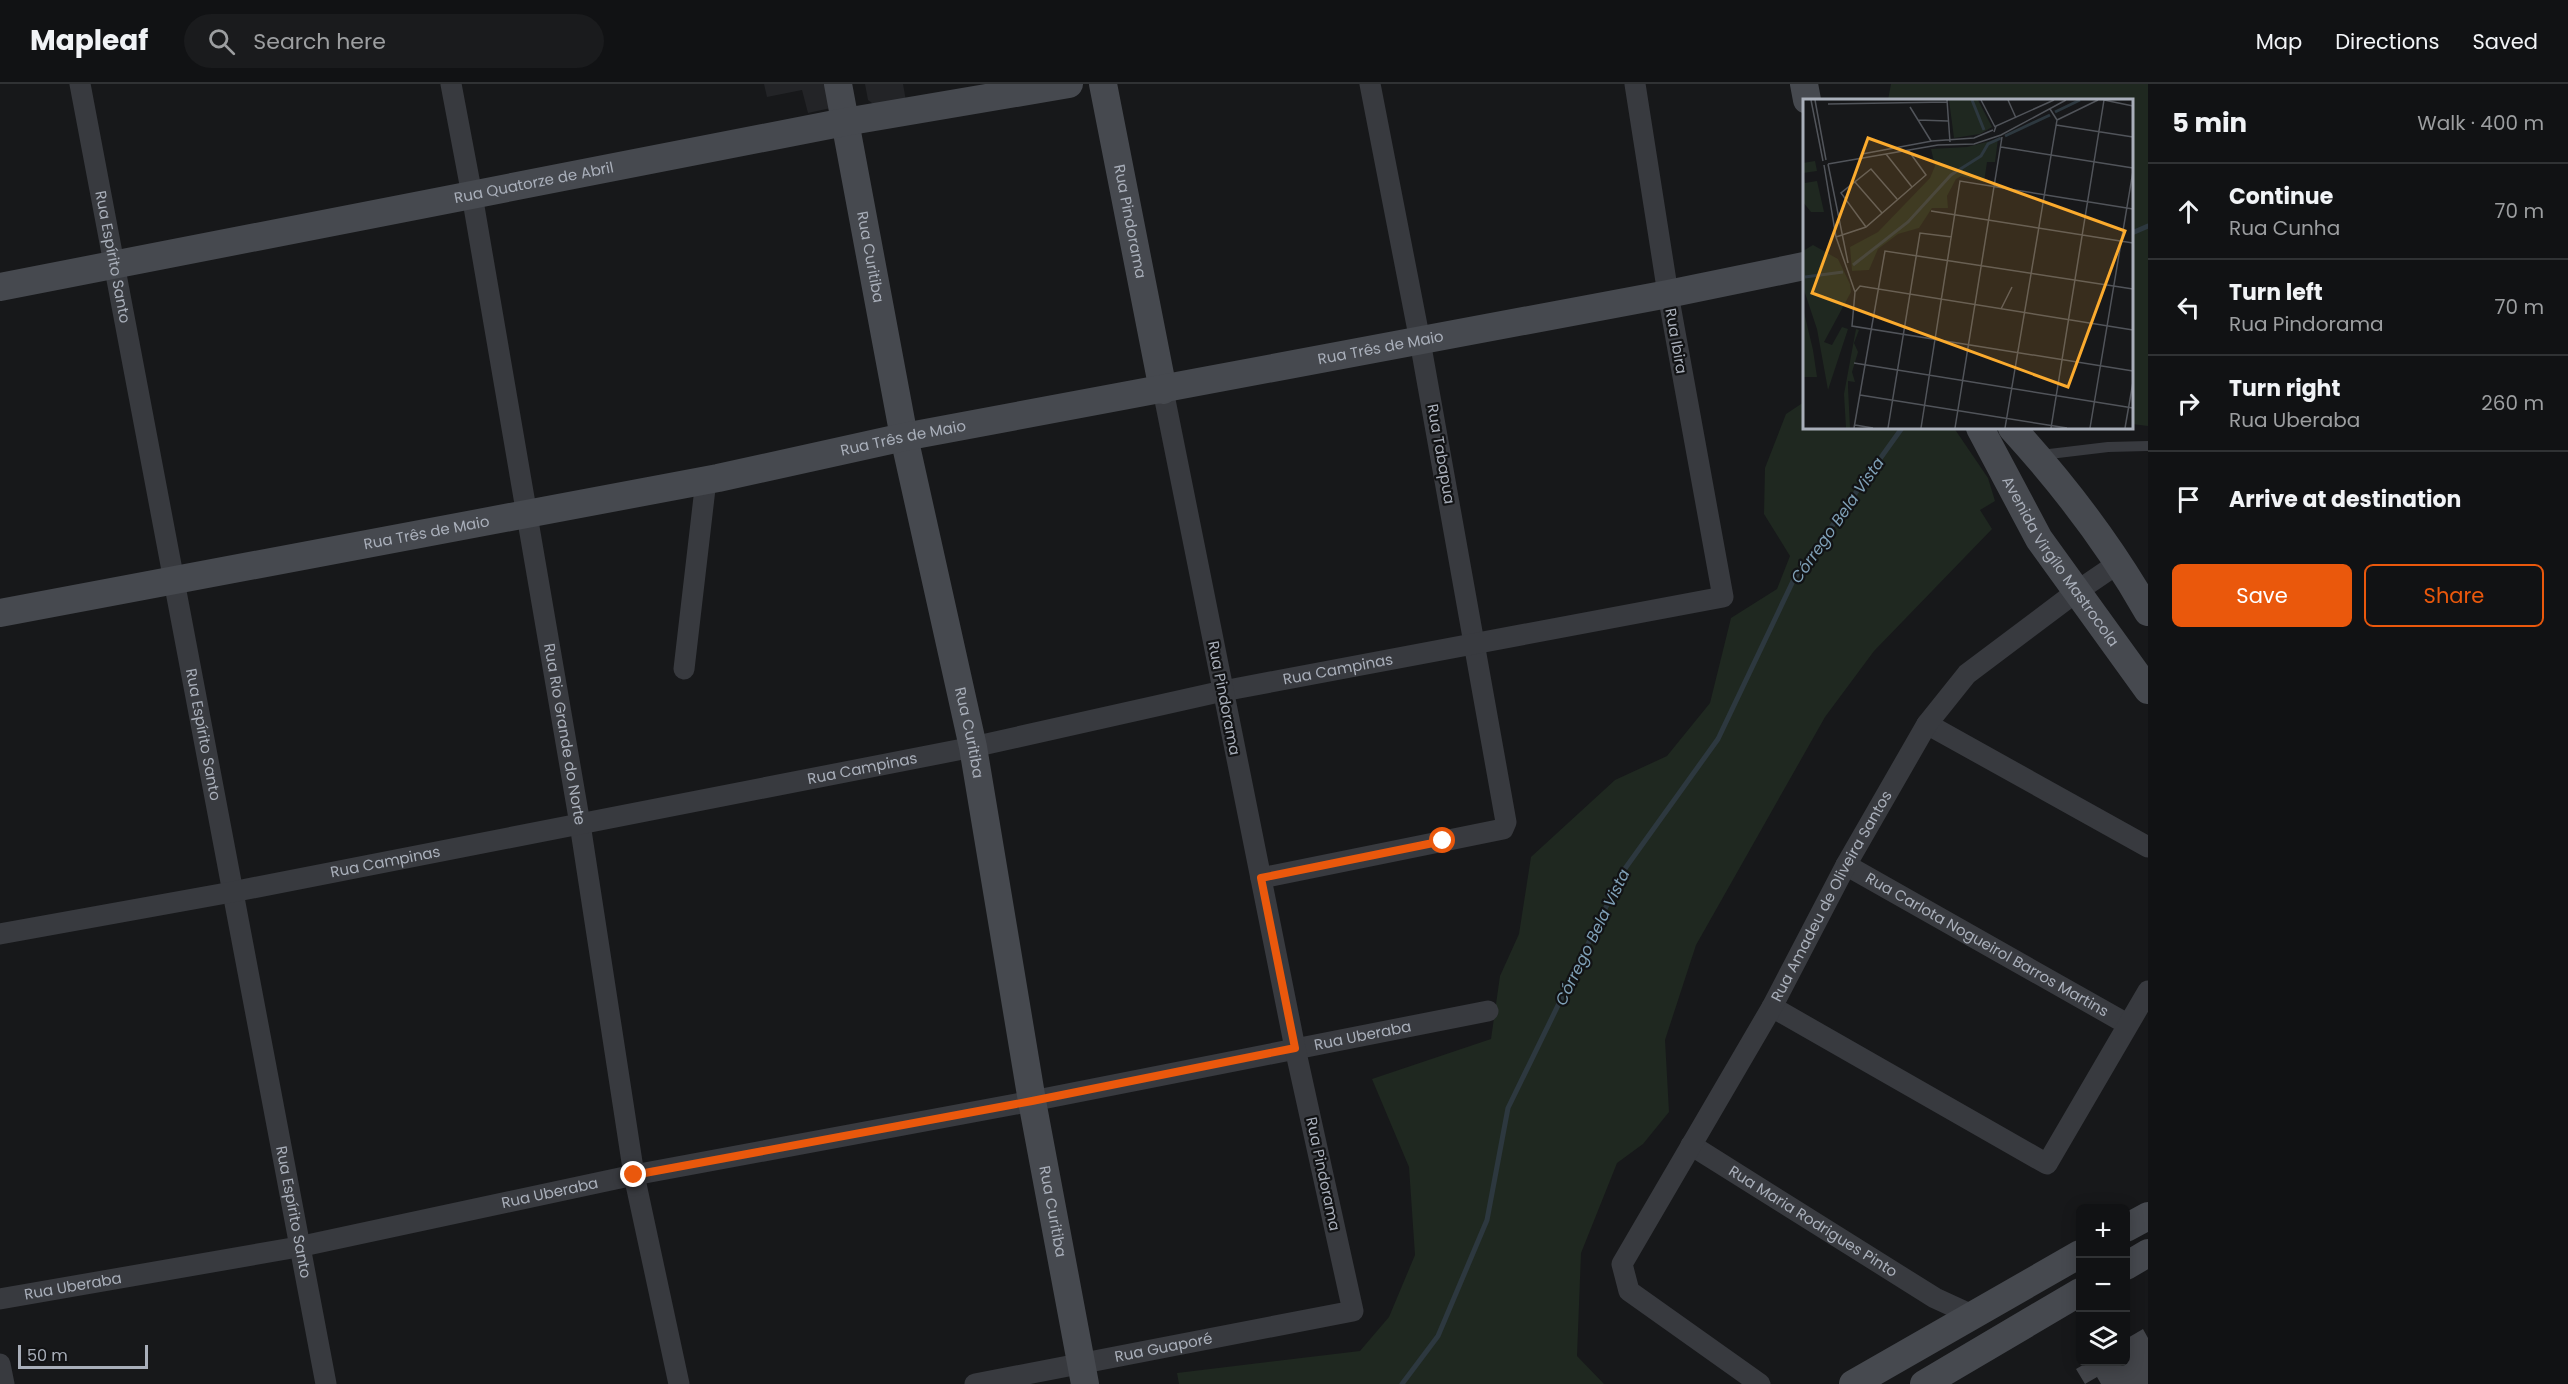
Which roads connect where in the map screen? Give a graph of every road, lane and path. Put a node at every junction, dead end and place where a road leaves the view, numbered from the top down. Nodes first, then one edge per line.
1 (80, 84) edge
2 (451, 84) edge
3 (838, 84) edge
4 (1069, 84) edge
5 (1103, 84) edge
6 (1370, 84) edge
7 (1635, 84) edge
8 (1804, 84) edge
9 (1807, 99) edge
10 (845, 122) junction
11 (472, 195) junction
12 (114, 264) junction
13 (1803, 266) edge
14 (0, 287) edge
15 (1668, 294) junction
16 (1420, 341) junction
17 (1163, 390) junction
18 (1981, 429) edge
19 (2013, 429) edge
20 (904, 437) junction
21 (2148, 446) edge
22 (2037, 456) junction
23 (706, 480) junction
24 (527, 513) junction
25 (2120, 562) junction
26 (173, 579) junction
27 (2076, 592) junction
28 (1722, 597) joint
29 (2148, 612) edge
30 (0, 613) edge
31 (1476, 645) junction
32 (684, 669) dead end
33 (2148, 690) edge
34 (1223, 691) junction
35 (1927, 724) junction
36 (973, 747) junction
37 (580, 824) junction
38 (2148, 847) edge
39 (1846, 866) junction
40 (1261, 878) junction
41 (232, 892) junction
42 (0, 934) edge
43 (2148, 991) edge
44 (1772, 1007) junction
45 (1488, 1011) dead end
46 (2127, 1024) junction
47 (1295, 1048) junction
48 (1032, 1101) junction
49 (1691, 1145) junction
50 (634, 1175) junction
51 (2148, 1216) edge
52 (2130, 1226) edge
53 (298, 1247) junction
54 (2148, 1253) edge
55 (2076, 1256) edge
56 (2130, 1264) edge
57 (2076, 1294) edge
58 (1935, 1298) junction
59 (0, 1299) edge
60 (1353, 1311) joint
61 (1972, 1315) junction
62 (1938, 1335) junction
63 (0, 1364) edge
64 (1083, 1374) edge
65 (1935, 1381) edge
66 (4, 1384) edge
67 (326, 1384) edge
68 (678, 1384) edge
69 (975, 1384) edge
70 (1760, 1384) edge
71 (1853, 1384) edge

1 - 12 street, Rua Espírito Santo
2 - 11 street, Rua Rio Grande do Norte
3 - 10 street, Rua Curitiba
4 - 10 street, Rua Quatorze de Abril
5 - 17 street, Rua Pindorama
6 - 16 street, Rua Tabapua
7 - 15 street, Rua Ibira
8 - 9 street
10 - 11 street, Rua Quatorze de Abril
10 - 20 street, Rua Curitiba
11 - 12 street, Rua Quatorze de Abril
11 - 24 street, Rua Rio Grande do Norte
12 - 14 street, Rua Quatorze de Abril
12 - 26 street, Rua Espírito Santo
13 - 15 street, Rua Três de Maio
15 - 16 street, Rua Três de Maio
15 - 28 street, Rua Ibira
16 - 17 street, Rua Três de Maio
16 - 31 street, Rua Tabapua
17 - 20 street, Rua Três de Maio
17 - 34 street, Rua Pindorama
18 - 27 street, Avenida Virgílo Mastrocola
19 - 22 street
20 - 23 street, Rua Três de Maio
20 - 36 street, Rua Curitiba
21 - 22 lane
22 - 25 street
23 - 24 street, Rua Três de Maio
23 - 32 street
24 - 26 street, Rua Três de Maio
24 - 37 street, Rua Rio Grande do Norte
25 - 27 street, Rua Amadeu de Oliveira Santos
25 - 29 street
26 - 30 street, Rua Três de Maio
26 - 41 street, Rua Espírito Santo
27 - 33 street, Avenida Virgílo Mastrocola
27 - 35 street, Rua Amadeu de Oliveira Santos
28 - 31 street, Rua Campinas
31 - 34 street, Rua Campinas
31 - 40 street, Rua Tabapua
34 - 36 street, Rua Campinas
34 - 40 street, Rua Pindorama
35 - 38 street
35 - 39 street, Rua Amadeu de Oliveira Santos
36 - 37 street, Rua Campinas
36 - 48 street, Rua Curitiba
37 - 41 street, Rua Campinas
37 - 50 street, Rua Rio Grande do Norte
39 - 44 street, Rua Amadeu de Oliveira Santos
39 - 46 street, Rua Carlota Nogueirol Barros Martins
40 - 47 street, Rua Pindorama
41 - 42 street, Rua Campinas
41 - 53 street, Rua Espírito Santo
43 - 46 street
44 - 46 street
44 - 49 street, Rua Amadeu de Oliveira Santos
45 - 47 street, Rua Uberaba
47 - 48 street, Rua Uberaba
47 - 60 street, Rua Pindorama
48 - 50 street, Rua Uberaba
48 - 64 street, Rua Curitiba
49 - 58 street, Rua Maria Rodrigues Pinto
49 - 70 street, Rua Amadeu de Oliveira Santos
50 - 53 street, Rua Uberaba
50 - 68 street, Rua Rio Grande do Norte
51 - 52 street
53 - 59 street, Rua Uberaba
53 - 67 street, Rua Espírito Santo
54 - 56 street
55 - 61 street
57 - 65 street
58 - 61 street, Rua Maria Rodrigues Pinto
58 - 62 street
60 - 64 street, Rua Guaporé
61 - 62 street
62 - 71 street
63 - 66 street
64 - 69 street, Rua Guaporé

